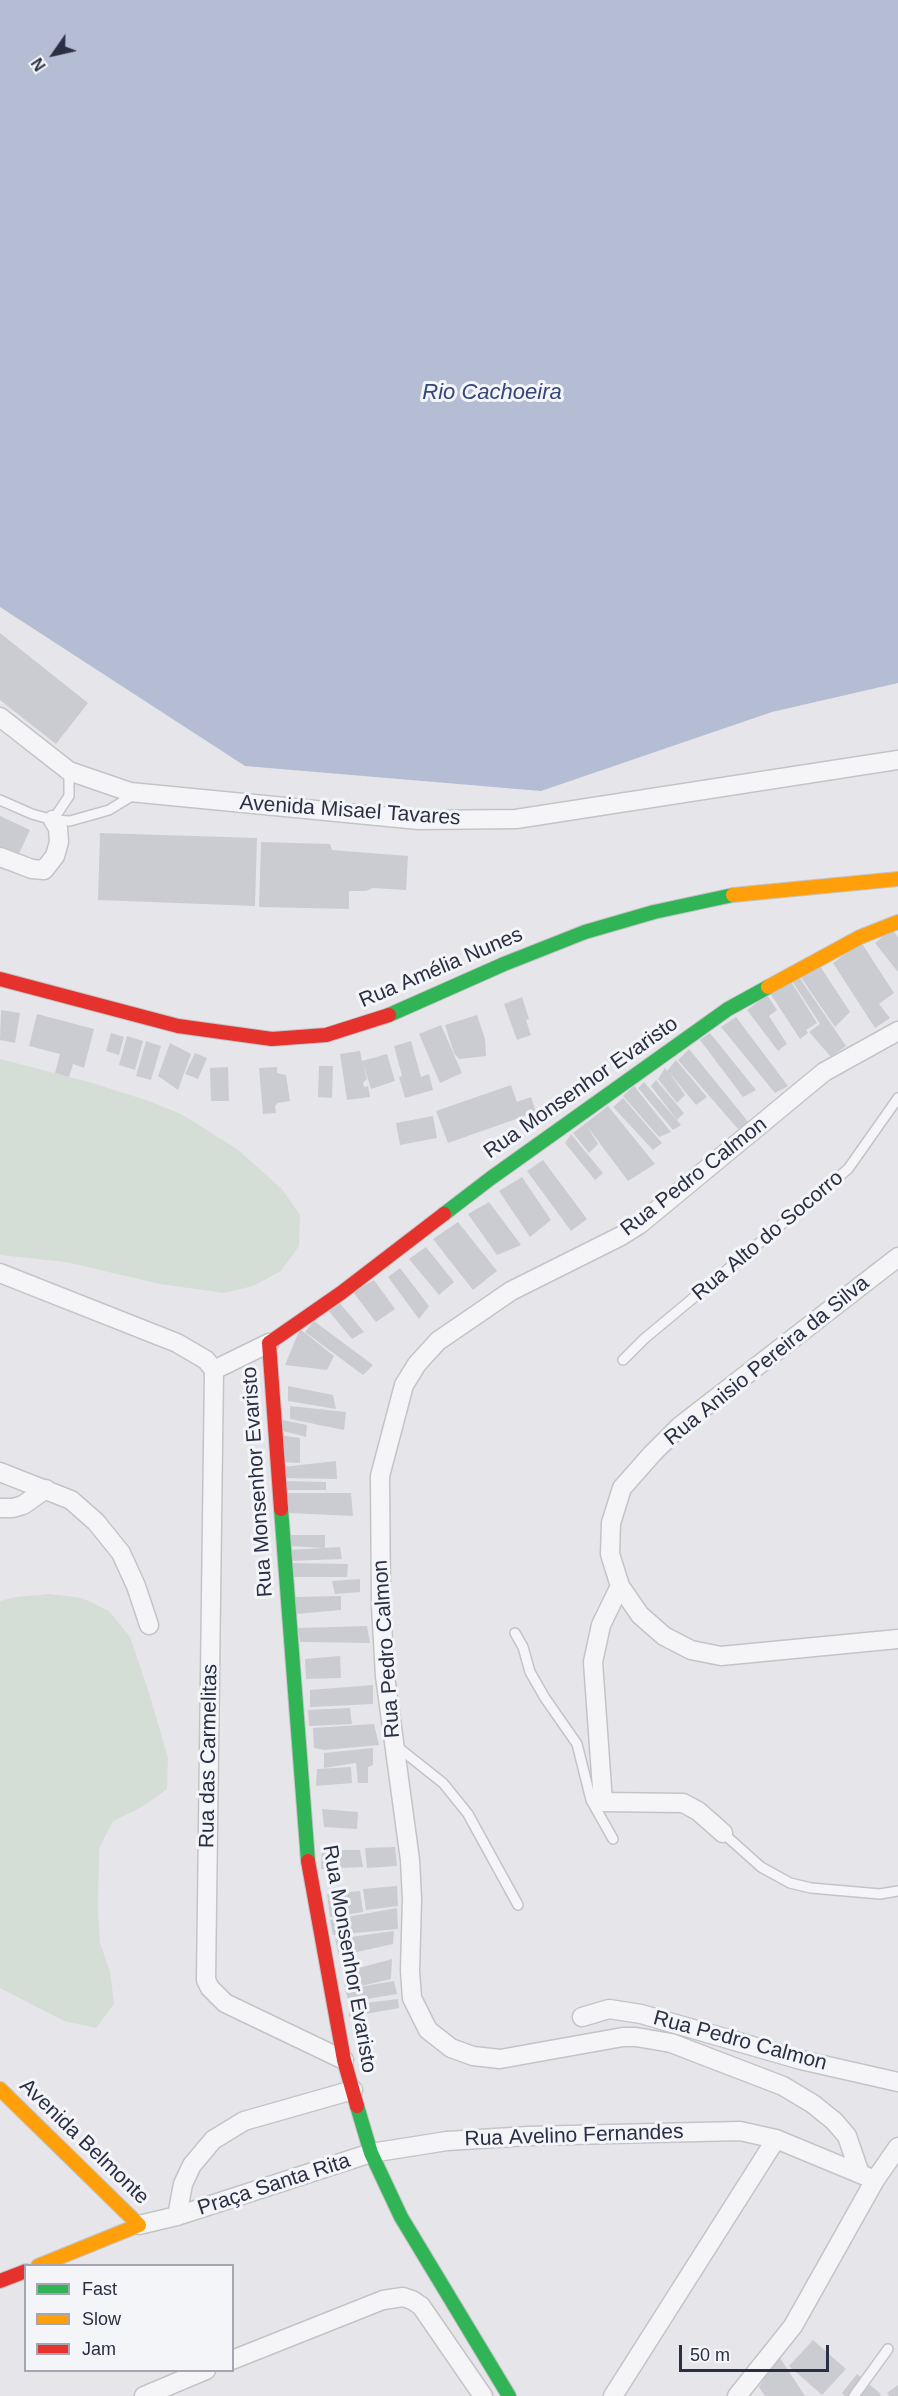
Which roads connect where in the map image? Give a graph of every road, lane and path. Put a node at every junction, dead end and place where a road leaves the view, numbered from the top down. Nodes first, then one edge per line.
1 (0, 717) edge
2 (898, 760) edge
3 (69, 771) junction
4 (137, 793) junction
5 (0, 800) edge
6 (53, 820) junction
7 (0, 858) edge
8 (898, 879) edge
9 (898, 922) edge
10 (0, 979) edge
11 (898, 1031) edge
12 (898, 1098) edge
13 (898, 1257) edge
14 (0, 1273) edge
15 (268, 1342) junction
16 (623, 1360) dead end
17 (214, 1370) junction
18 (0, 1472) edge
19 (46, 1489) junction
20 (0, 1508) edge
21 (620, 1586) junction
22 (149, 1625) dead end
23 (515, 1633) dead end
24 (898, 1639) edge
25 (393, 1743) junction
26 (723, 1833) joint
27 (613, 1839) dead end
28 (898, 1891) edge
29 (518, 1905) dead end
30 (582, 2017) dead end
31 (344, 2060) junction
32 (898, 2082) edge
33 (0, 2089) edge
34 (353, 2090) junction
35 (776, 2139) junction
36 (898, 2147) edge
37 (371, 2153) junction
38 (868, 2177) junction
39 (177, 2216) junction
40 (140, 2224) junction
41 (40, 2264) edge
42 (24, 2272) edge
43 (0, 2281) edge
44 (888, 2349) dead end
45 (234, 2359) edge
46 (201, 2372) edge
47 (144, 2396) edge
48 (483, 2396) edge
49 (509, 2396) edge
50 (613, 2396) edge
51 (736, 2396) edge
52 (854, 2396) edge

1 - 3 street, Avenida Misael Tavares
2 - 4 street, Avenida Misael Tavares
3 - 4 street, Avenida Misael Tavares
3 - 6 lane
4 - 6 lane
5 - 6 lane
6 - 7 street
8 - 10 street, Rua Amélia Nunes
9 - 15 street, Rua Monsenhor Evaristo
11 - 25 street, Rua Pedro Calmon
12 - 16 lane, Rua Alto do Socorro
13 - 21 street, Rua Anisio Pereira da Silva
14 - 17 street
15 - 17 street
15 - 31 street, Rua Monsenhor Evaristo
17 - 31 street, Rua das Carmelitas
18 - 19 street
19 - 20 street
19 - 22 street
21 - 24 street, Rua Anisio Pereira da Silva
21 - 26 street
23 - 27 lane
25 - 29 lane
25 - 38 street, Rua Pedro Calmon
26 - 28 lane
30 - 32 street, Rua Pedro Calmon
31 - 34 street, Rua Monsenhor Evaristo
33 - 40 street, Avenida Belmonte
34 - 37 street, Rua Monsenhor Evaristo
34 - 39 street, Praça Santa Rita
35 - 37 street, Rua Avelino Fernandes
35 - 38 street, Rua Avelino Fernandes
35 - 50 street
36 - 38 street
37 - 39 street, Praça Santa Rita
37 - 49 street, Rua Monsenhor Evaristo
38 - 51 street
39 - 40 street, Praça Santa Rita
40 - 41 street
42 - 43 street
44 - 52 lane
45 - 48 street
46 - 47 street

